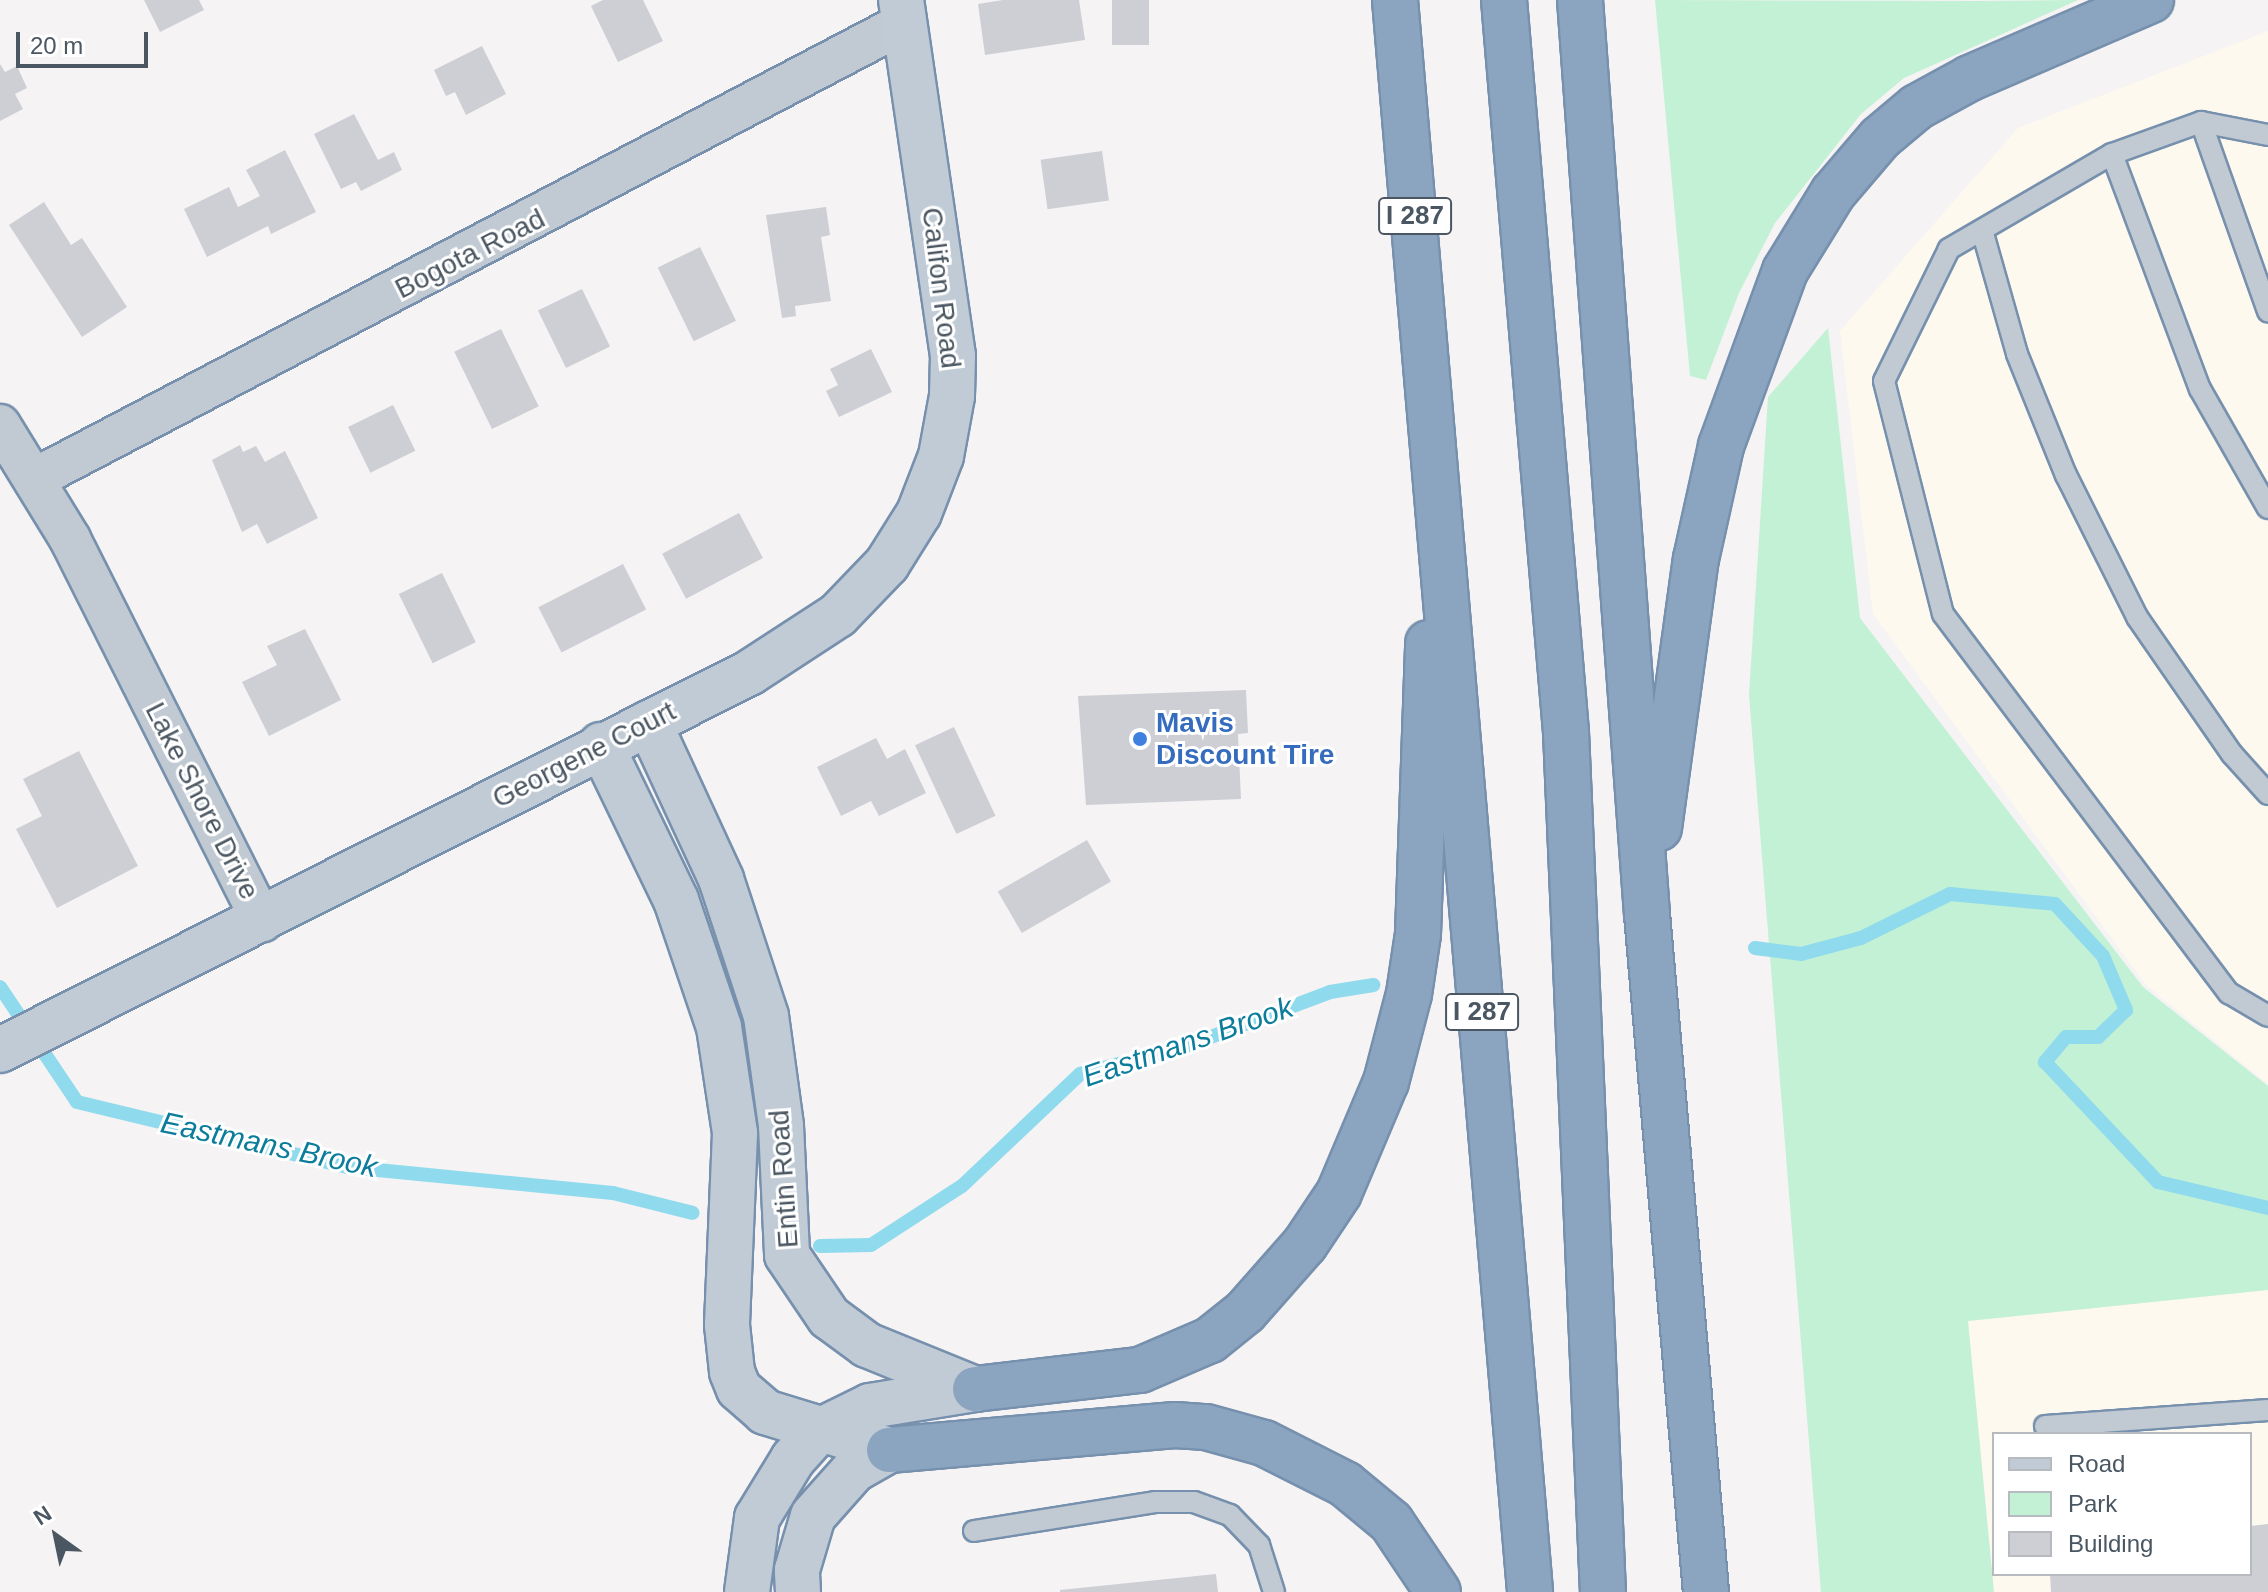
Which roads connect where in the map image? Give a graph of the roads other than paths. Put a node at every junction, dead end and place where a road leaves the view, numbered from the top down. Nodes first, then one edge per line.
1 (1395, 0) edge
2 (1504, 0) edge
3 (1580, 0) edge
4 (2151, 0) edge
5 (902, 12) edge
6 (2201, 122) junction
7 (2268, 135) edge
8 (2112, 154) junction
9 (1982, 230) junction
10 (2268, 311) edge
11 (0, 425) edge
12 (1434, 433) junction
13 (34, 479) junction
14 (2268, 508) edge
15 (887, 564) joint
16 (649, 723) junction
17 (601, 745) junction
18 (2268, 794) edge
19 (1647, 914) junction
20 (262, 921) junction
21 (2268, 1016) edge
22 (14, 1044) edge
23 (975, 1389) junction
24 (2268, 1410) edge
25 (2045, 1426) dead end
26 (817, 1432) junction
27 (889, 1450) junction
28 (974, 1531) dead end
29 (747, 1592) edge
30 (798, 1592) edge
31 (1274, 1592) edge
32 (1438, 1592) edge
33 (1530, 1592) edge
34 (1603, 1592) edge
35 (1706, 1592) edge

1 - 12 highway, I 287
2 - 34 highway
3 - 19 highway
4 - 19 highway
5 - 13 street, Bogota Road
5 - 15 street, Califon Road
6 - 7 lane
6 - 8 lane
6 - 10 lane
8 - 9 lane
8 - 14 lane
9 - 18 lane
9 - 21 lane
11 - 13 street, Lake Shore Drive
12 - 23 highway
12 - 33 highway, I 287
13 - 20 street, Lake Shore Drive
15 - 16 street, Georgene Court
16 - 17 street, Georgene Court
16 - 23 street, Entin Road
17 - 20 street, Georgene Court
17 - 26 street, Entin Road
19 - 35 highway
20 - 22 street, Lake Shore Drive
23 - 26 street
24 - 25 lane
26 - 27 street, Entin Road
26 - 29 street
27 - 30 street
27 - 32 highway
28 - 31 lane

